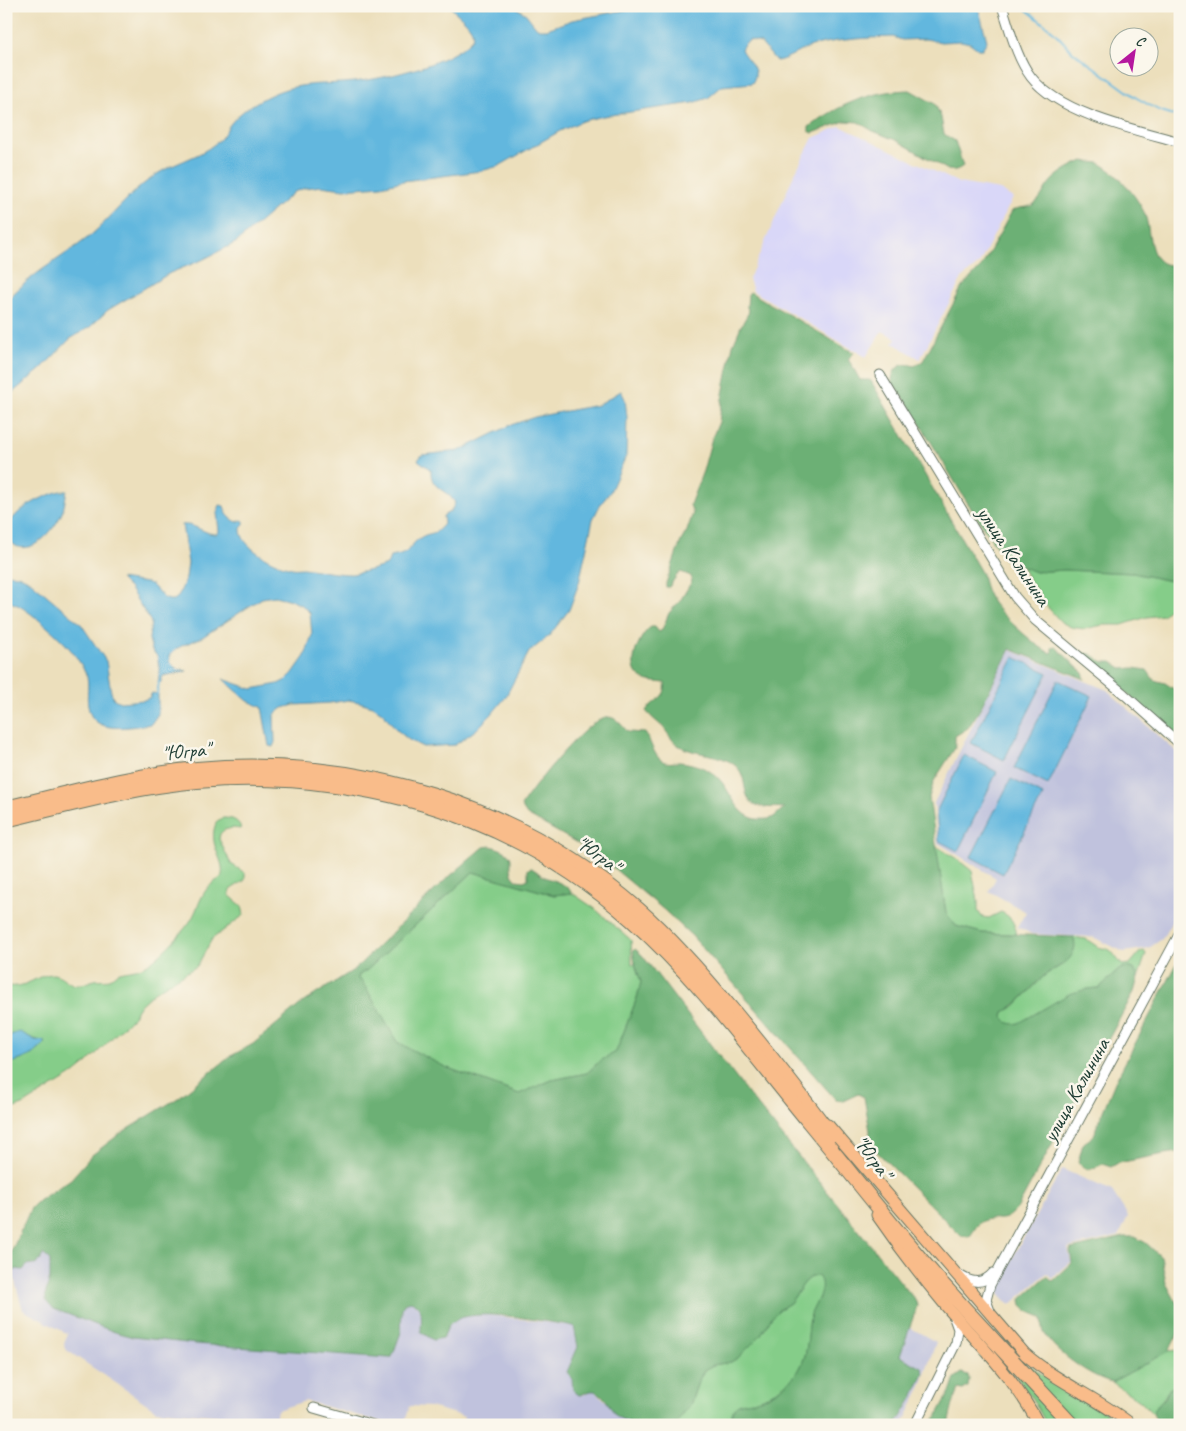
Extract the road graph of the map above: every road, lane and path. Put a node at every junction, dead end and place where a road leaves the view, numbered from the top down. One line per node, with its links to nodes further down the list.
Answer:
1 (1002, 6): 2 (street)
2 (1180, 142)
3 (880, 375): 4 (street, улица Калинина)
4 (1180, 744)
5 (125, 792): 7 (highway, "Югра"); 8 (street); 10 (highway, "Югра")
6 (6, 808): 10 (highway, "Югра")
7 (6, 820)
8 (6, 826)
9 (1180, 933): 11 (street, улица Калинина)
10 (785, 1085): 12 (main road); 13 (main road); 21 (highway, "Югра")
11 (1001, 1264): 12 (street); 14 (street, улица Калинина)
12 (949, 1266): 14 (main road)
13 (948, 1307): 19 (street); 20 (main road)
14 (993, 1318): 22 (main road)
15 (314, 1408): 18 (street)
16 (6, 1413): 17 (street)
17 (8, 1425)
18 (373, 1425)
19 (915, 1425)
20 (1039, 1425)
21 (1072, 1425)
22 (1132, 1425)

